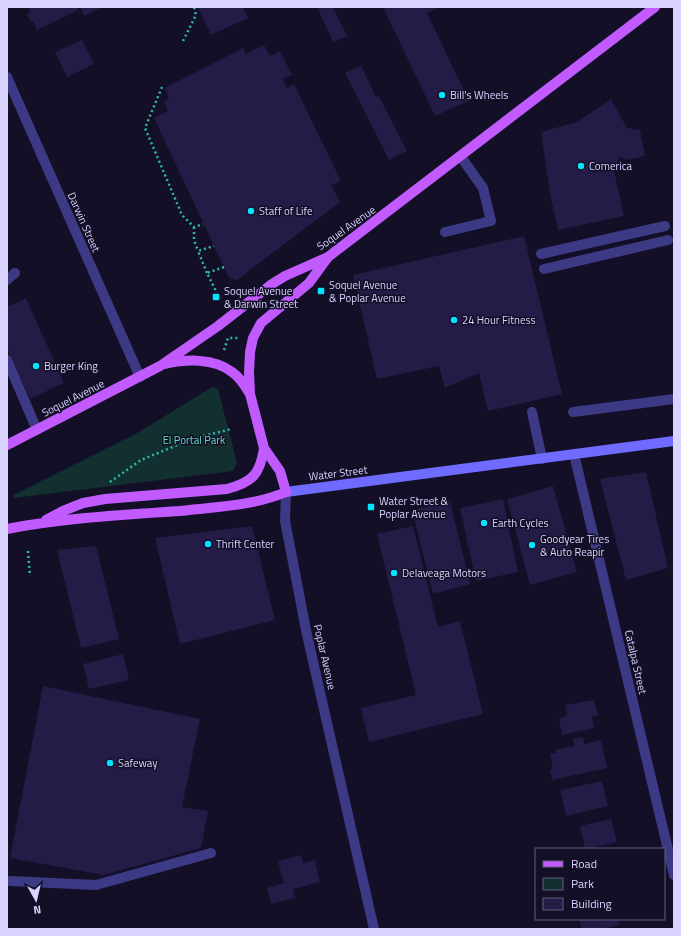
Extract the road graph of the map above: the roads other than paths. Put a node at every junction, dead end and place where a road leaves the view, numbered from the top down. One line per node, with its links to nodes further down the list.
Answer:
1 (655, 7): 3 (main road, Soquel Avenue)
2 (7, 77): 14 (street, Darwin Street)
3 (461, 157): 5 (street); 8 (main road, Soquel Avenue)
4 (665, 226): 7 (street)
5 (445, 232)
6 (668, 240): 9 (street)
7 (541, 254)
8 (328, 258): 13 (main road, Soquel Avenue); 15 (main road)
9 (544, 269)
10 (15, 273): 11 (street)
11 (7, 280)
12 (7, 360): 19 (street)
13 (160, 366): 14 (main road, Soquel Avenue); 15 (main road)
14 (140, 377): 19 (main road, Soquel Avenue)
15 (250, 394): 22 (main road, Poplar Avenue)
16 (674, 399): 18 (street)
17 (532, 412): 24 (street)
18 (573, 412)
19 (37, 430): 21 (main road, Soquel Avenue)
20 (674, 441): 23 (main road, Water Street)
21 (7, 445)
22 (264, 448): 25 (main road, Poplar Avenue); 26 (main road)
23 (574, 454): 24 (main road, Water Street); 29 (street, Catalpa Street)
24 (542, 458): 25 (main road, Water Street)
25 (286, 492): 26 (main road, Water Street); 31 (street, Poplar Avenue)
26 (41, 522): 27 (main road, Water Street)
27 (7, 529)
28 (211, 853): 30 (street)
29 (674, 875)
30 (10, 881)
31 (374, 929)

